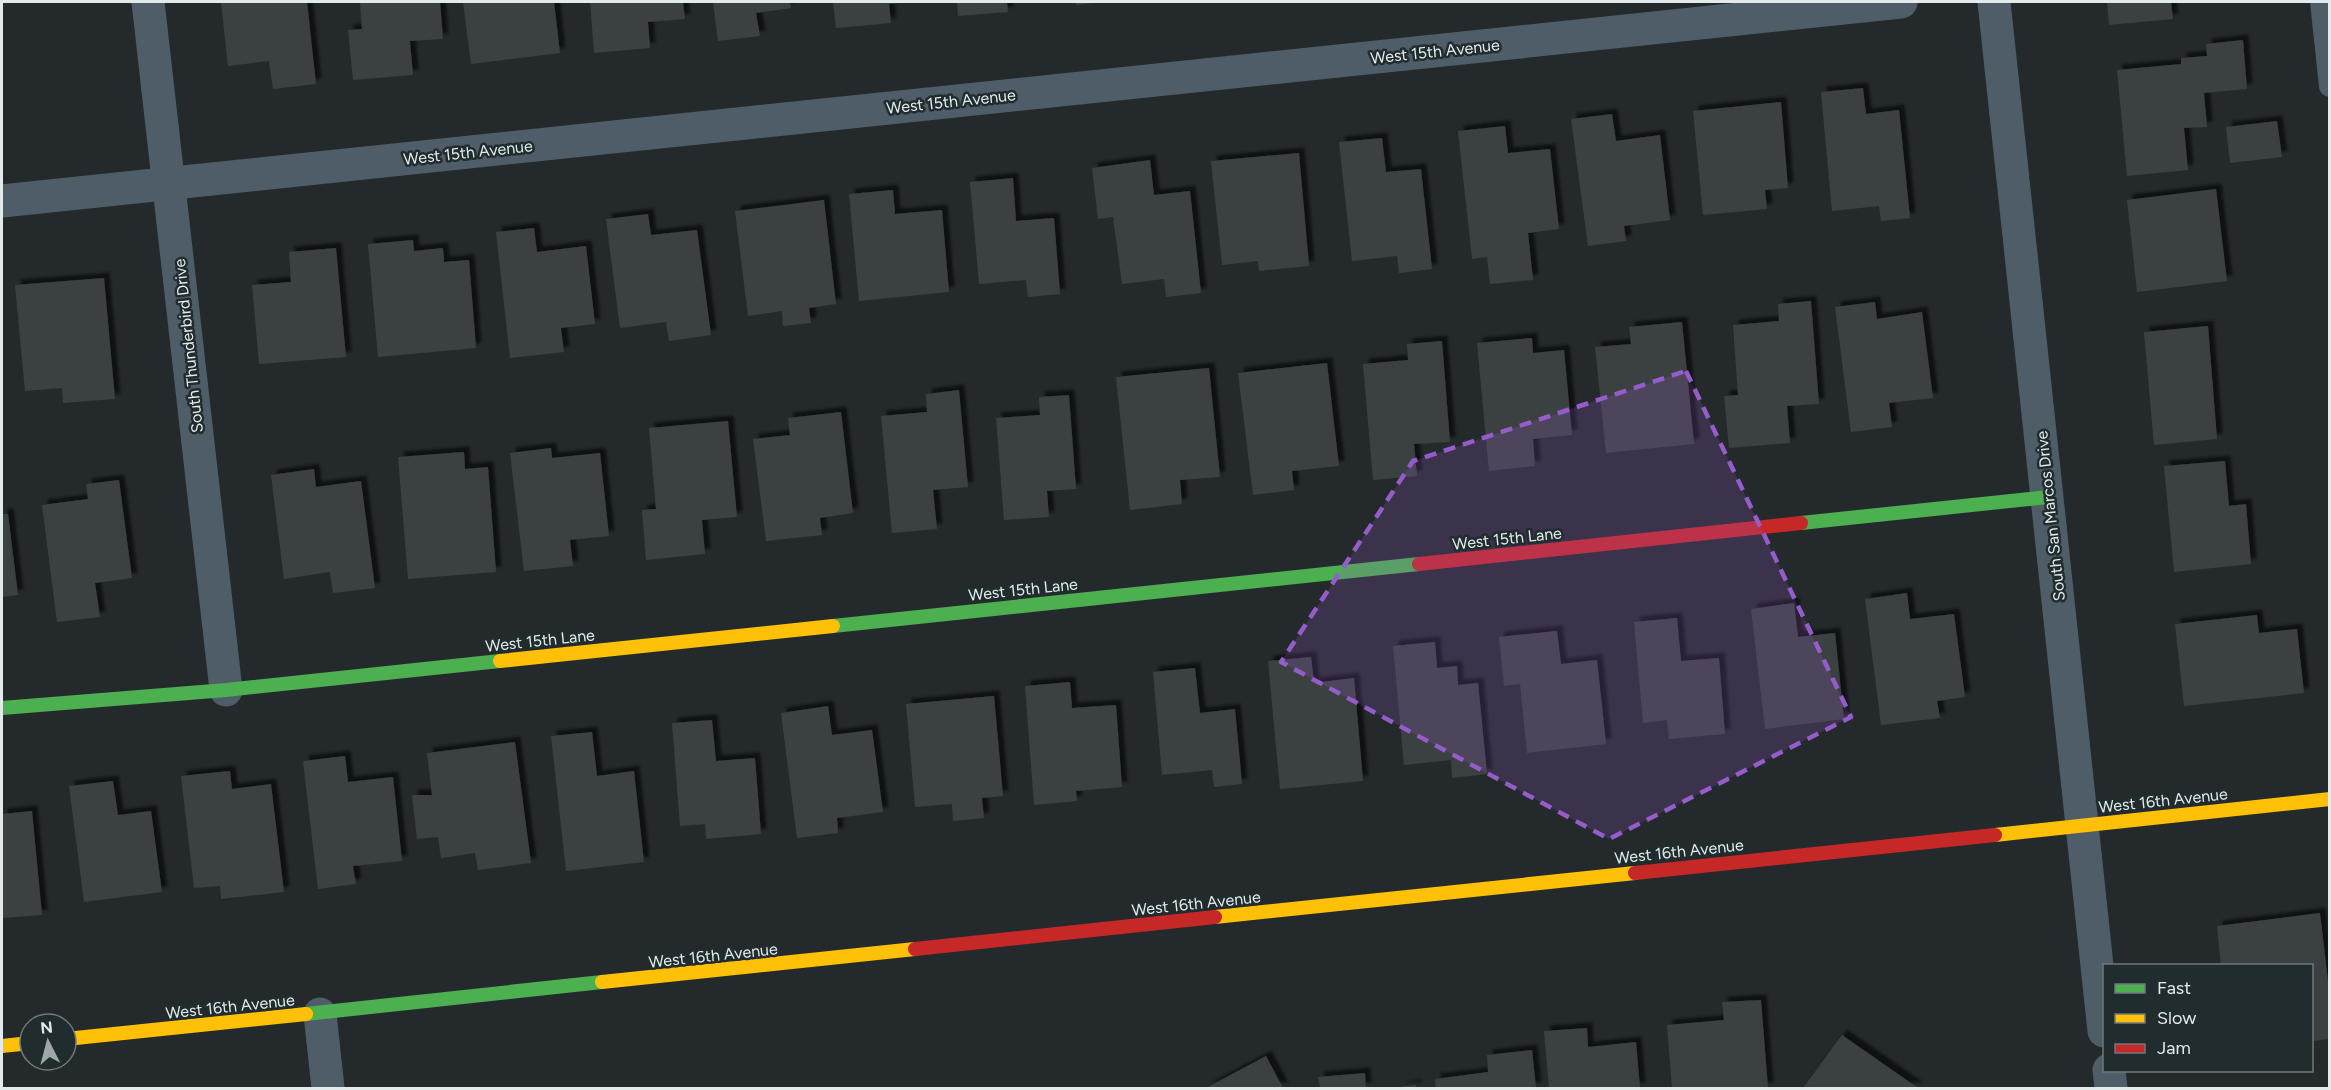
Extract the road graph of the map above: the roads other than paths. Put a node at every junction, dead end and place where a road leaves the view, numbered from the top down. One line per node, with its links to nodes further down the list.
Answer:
1 (148, 2): 6 (street, South Thunderbird Drive)
2 (1901, 2): 6 (street, West 15th Avenue)
3 (1994, 2): 8 (street, South San Marcos Drive)
4 (2320, 2): 5 (lane)
5 (2330, 86)
6 (170, 183): 7 (street, West 15th Avenue); 9 (street, South Thunderbird Drive)
7 (2, 201)
8 (2048, 497): 9 (street, West 15th Lane); 12 (street, South San Marcos Drive)
9 (226, 690): 10 (street, West 15th Lane)
10 (2, 708)
11 (2330, 799): 12 (street, West 16th Avenue)
12 (2083, 824): 13 (street, West 16th Avenue); 14 (street, South San Marcos Drive)
13 (320, 1014): 15 (street, West 16th Avenue); 19 (street)
14 (2103, 1020)
15 (78, 1038)
16 (18, 1044): 17 (street)
17 (2, 1046)
18 (2109, 1072): 20 (street)
19 (328, 1089)
20 (2111, 1089)

